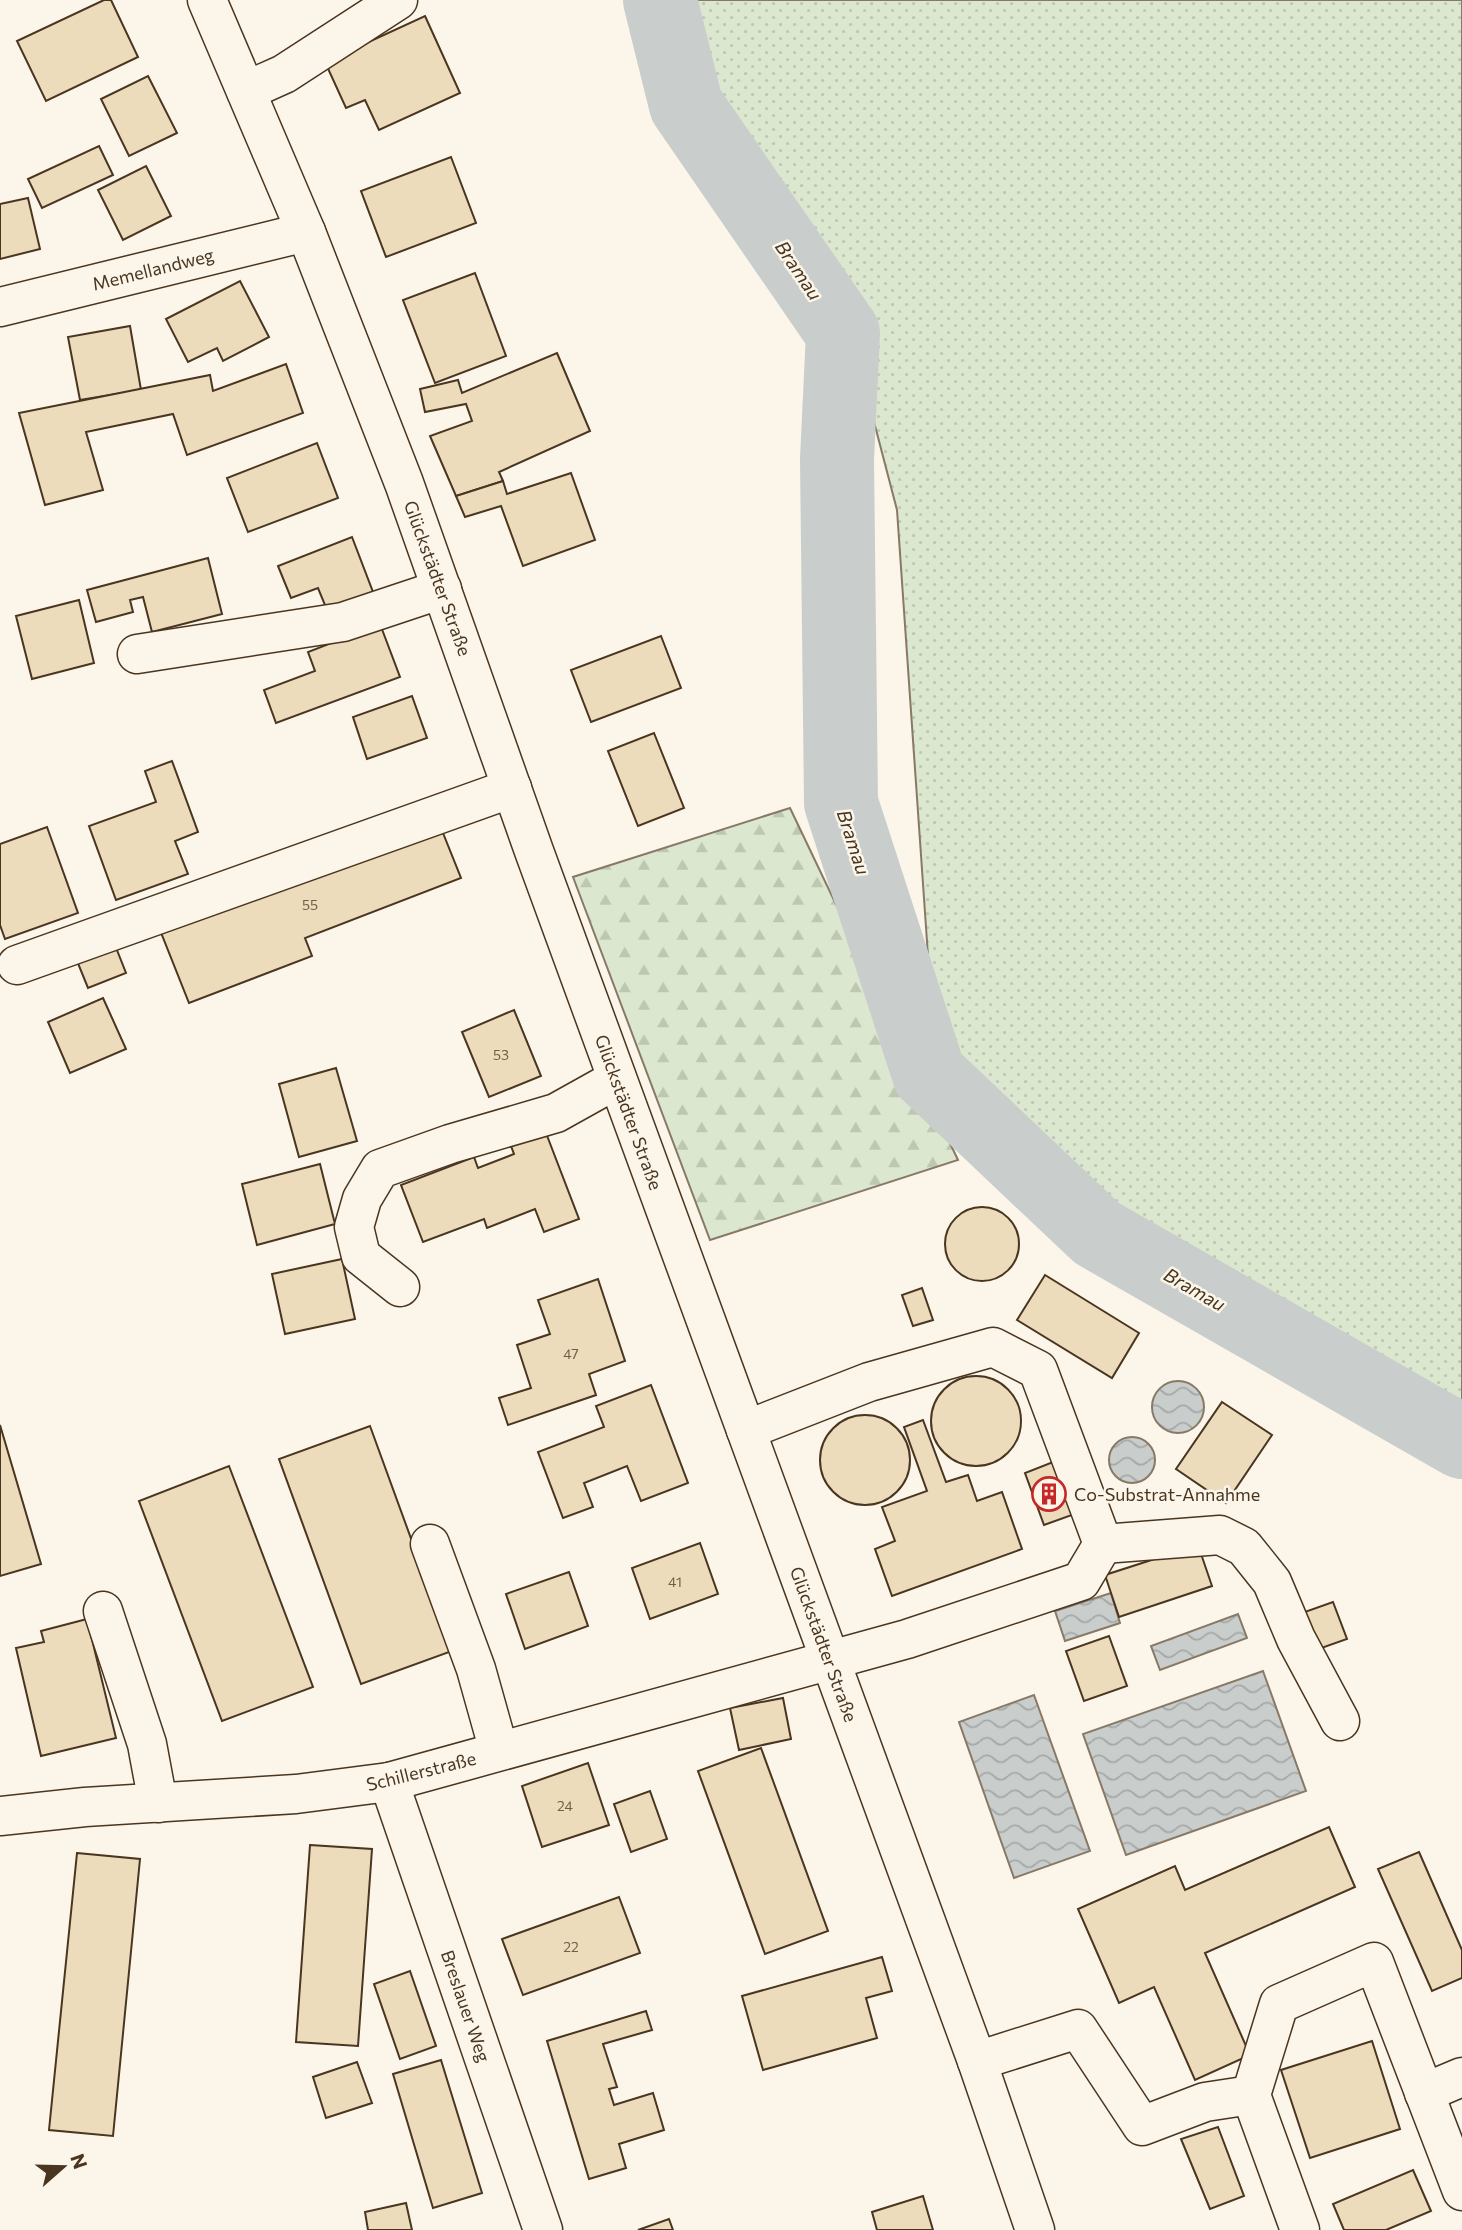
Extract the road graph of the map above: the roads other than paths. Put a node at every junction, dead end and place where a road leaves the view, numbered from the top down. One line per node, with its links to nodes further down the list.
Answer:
1 (206, 0): 3 (street, Glückstädter Straße)
2 (398, 0): 3 (street)
3 (246, 92): 4 (street, Glückstädter Straße)
4 (306, 232): 5 (street, Memellandweg); 6 (street, Glückstädter Straße)
5 (0, 307)
6 (442, 589): 7 (street); 8 (street, Glückstädter Straße)
7 (137, 654)
8 (512, 788): 9 (street); 10 (street, Glückstädter Straße)
9 (17, 965)
10 (617, 1079): 11 (street); 12 (street, Glückstädter Straße)
11 (400, 1287)
12 (746, 1430): 14 (street); 16 (street, Glückstädter Straße)
13 (430, 1544): 18 (street)
14 (1102, 1544): 16 (street, Schillerstraße); 17 (street)
15 (103, 1611): 20 (street)
16 (830, 1659): 18 (street, Schillerstraße); 22 (street, Glückstädter Straße)
17 (1340, 1721)
18 (499, 1751): 19 (street, Schillerstraße)
19 (389, 1782): 20 (street, Schillerstraße); 27 (street, Breslauer Weg)
20 (159, 1803): 21 (street, Schillerstraße)
21 (0, 1816)
22 (977, 2061): 25 (street); 28 (street, Glückstädter Straße)
23 (1462, 2077): 24 (street)
24 (1424, 2093): 25 (street); 26 (street)
25 (1251, 2095): 29 (street)
26 (1462, 2190)
27 (543, 2230)
28 (1035, 2230)
29 (1300, 2230)

